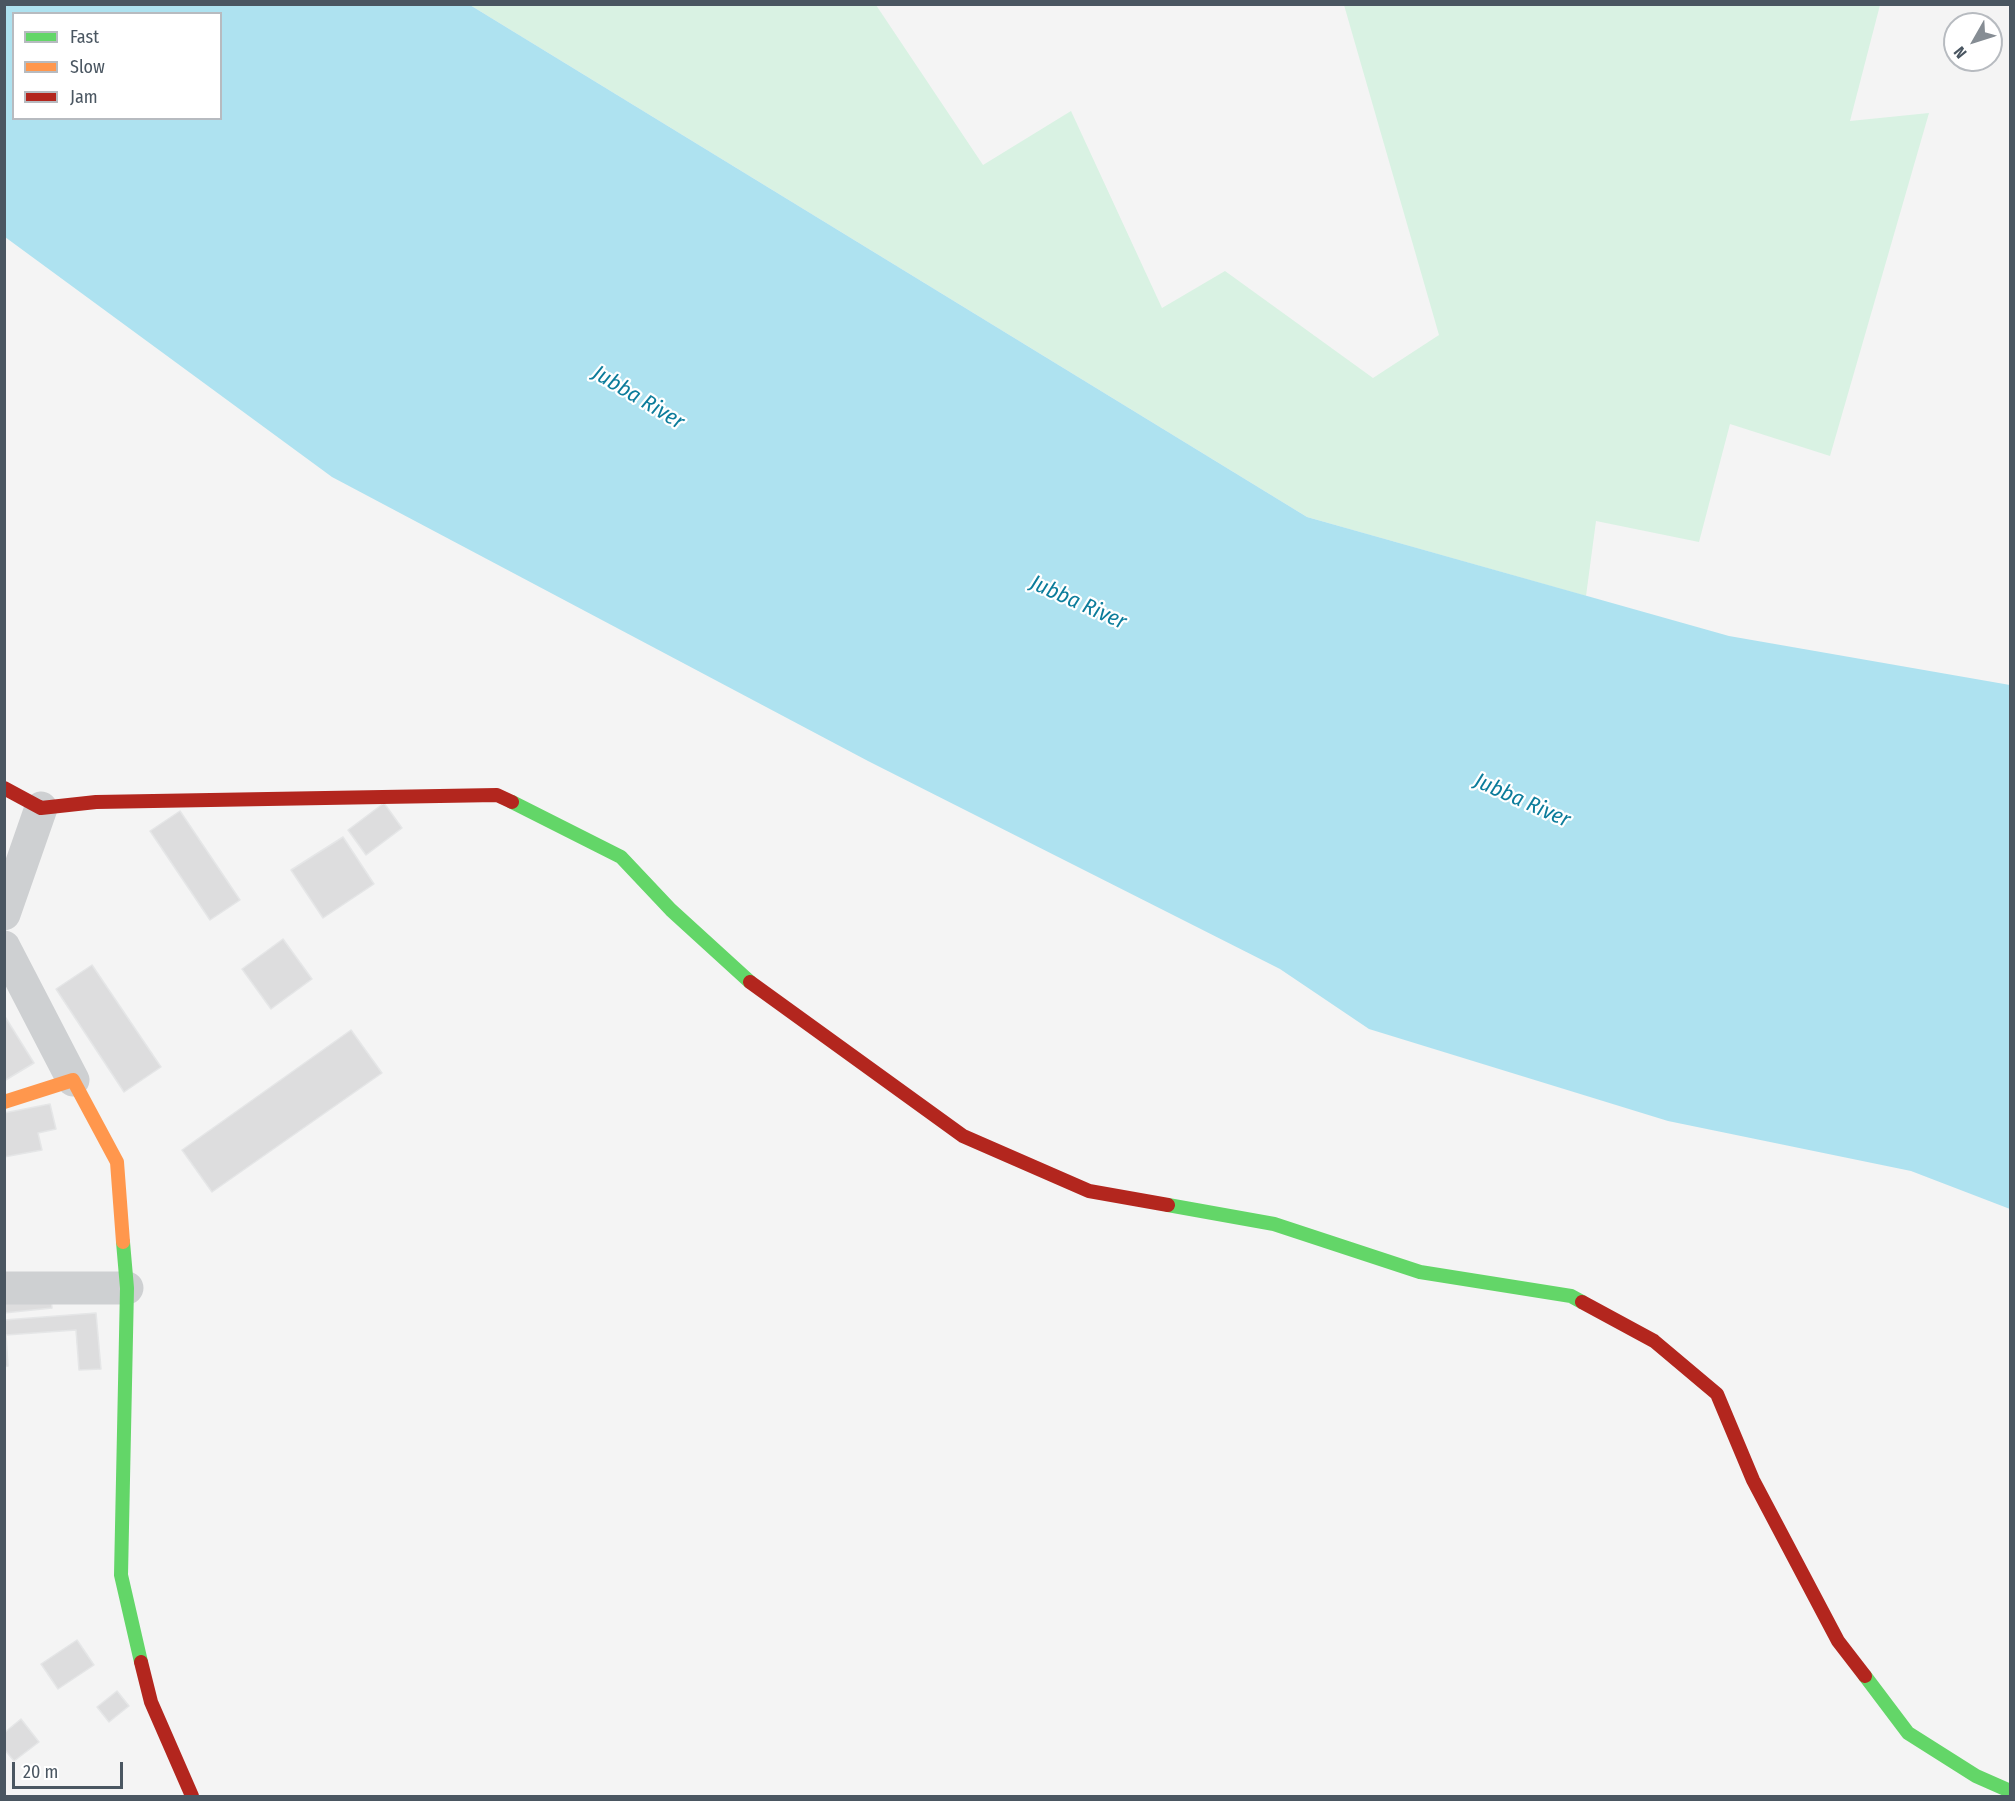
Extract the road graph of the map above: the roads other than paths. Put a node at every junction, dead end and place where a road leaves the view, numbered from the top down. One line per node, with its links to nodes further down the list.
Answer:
1 (4, 788): 2 (street)
2 (41, 808): 3 (street); 9 (street)
3 (4, 914)
4 (4, 947): 5 (street)
5 (73, 1080): 6 (street); 8 (street)
6 (4, 1102)
7 (4, 1288): 8 (street)
8 (127, 1288): 10 (street)
9 (2010, 1791)
10 (192, 1797)

